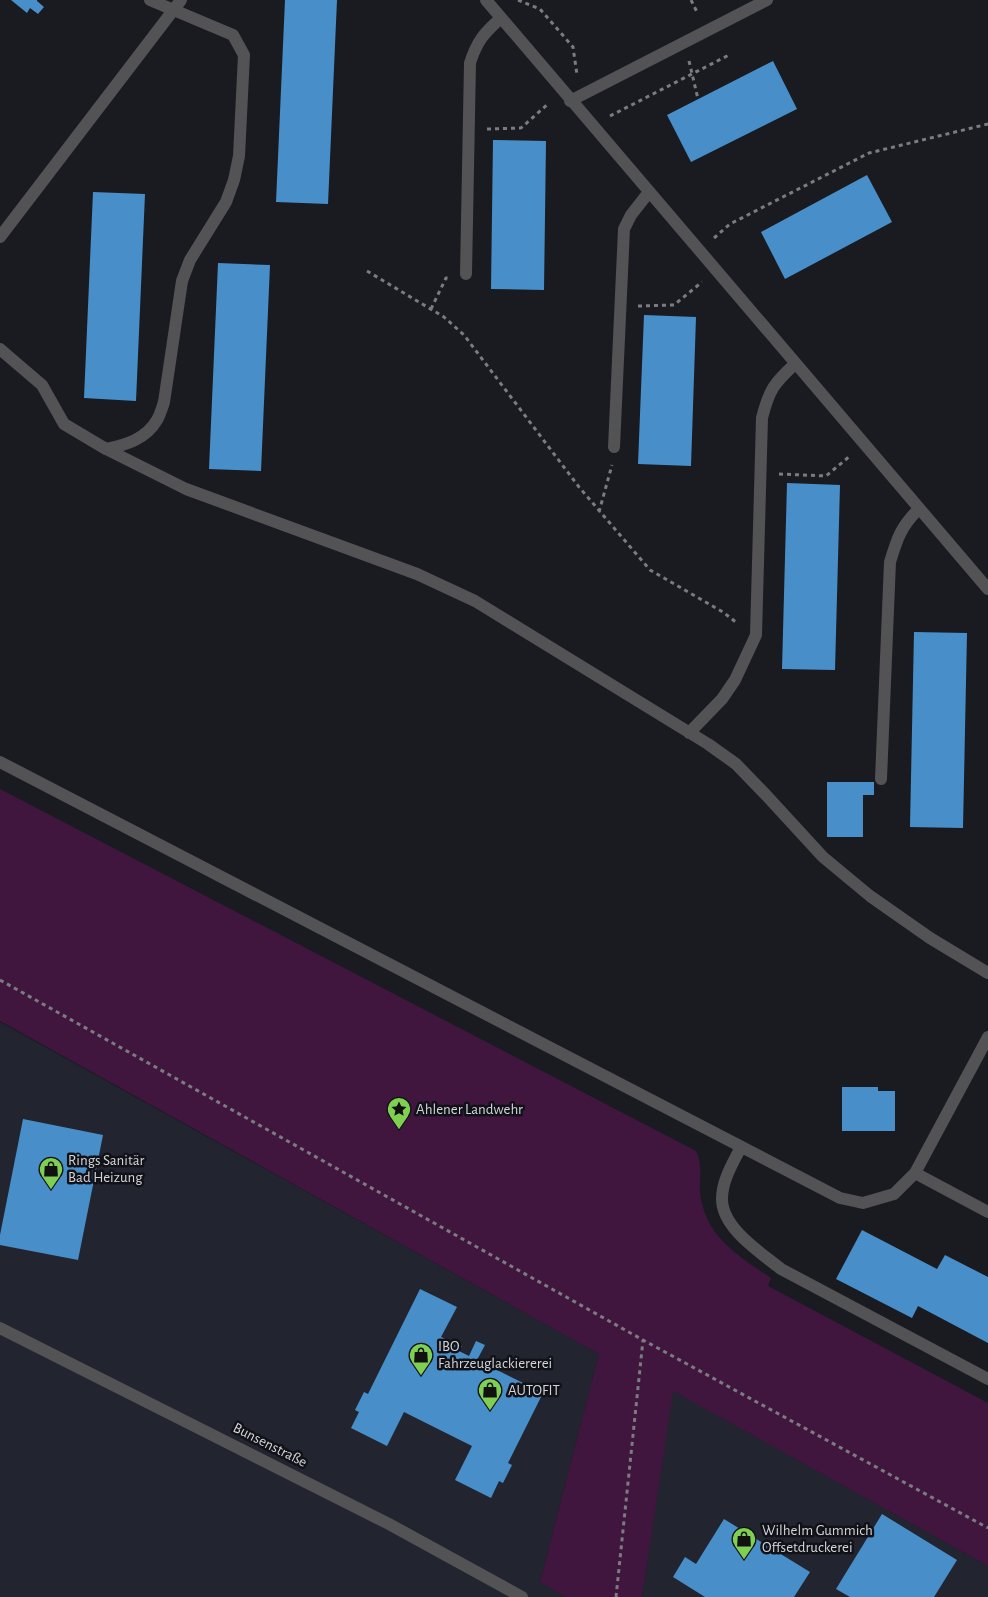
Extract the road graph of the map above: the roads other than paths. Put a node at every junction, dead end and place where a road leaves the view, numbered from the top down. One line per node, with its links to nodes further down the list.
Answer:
1 (150, 0): 4 (street)
2 (486, 0): 5 (street)
3 (767, 0): 6 (street)
4 (178, 5): 8 (street); 13 (street)
5 (501, 18): 6 (street); 9 (street)
6 (571, 95): 7 (street)
7 (649, 192): 11 (street); 12 (street)
8 (0, 237)
9 (466, 274)
10 (0, 349): 13 (street)
11 (795, 364): 14 (street); 16 (street)
12 (614, 447)
13 (106, 450): 16 (street)
14 (919, 509): 15 (street); 18 (street)
15 (988, 589)
16 (689, 733): 19 (street)
17 (0, 762): 21 (street)
18 (881, 779)
19 (988, 973)
20 (988, 1037): 22 (street)
21 (741, 1148): 22 (street); 25 (street)
22 (915, 1173): 23 (street)
23 (988, 1212)
24 (0, 1328): 26 (street, Bunsenstraße)
25 (988, 1379)
26 (522, 1597)

